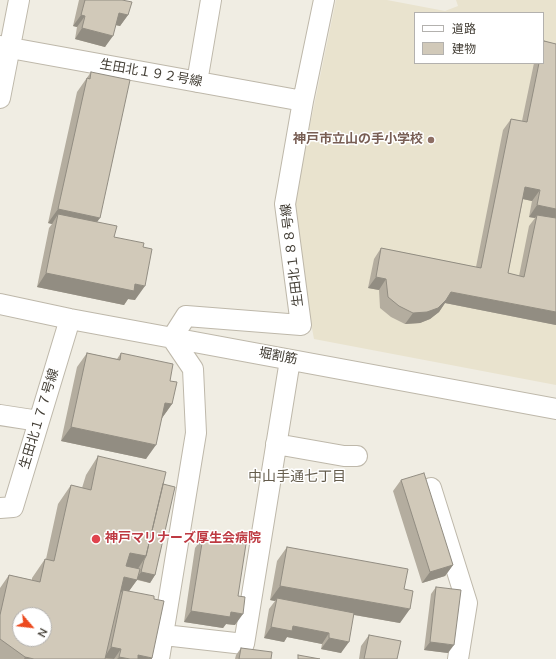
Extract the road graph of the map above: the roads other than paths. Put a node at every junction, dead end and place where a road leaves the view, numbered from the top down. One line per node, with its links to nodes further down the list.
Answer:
1 (19, 0): 4 (street)
2 (211, 0): 5 (street)
3 (324, 0): 7 (street, 生田北１８８号線)
4 (5, 47): 5 (street, 生田北１９２号線); 6 (street)
5 (197, 82): 7 (street, 生田北１９２号線)
6 (0, 98)
7 (303, 101): 10 (street, 生田北１８８号線)
8 (0, 304): 9 (street, 堀割筋)
9 (70, 318): 10 (street, 堀割筋); 14 (street, 生田北１７７号線)
10 (172, 338): 11 (street, 堀割筋); 19 (street)
11 (290, 360): 12 (street, 堀割筋); 15 (street)
12 (556, 408)
13 (0, 415): 14 (street)
14 (39, 421): 18 (street, 生田北１７７号線)
15 (276, 444): 16 (street); 19 (street)
16 (357, 456)
17 (431, 488): 21 (street)
18 (0, 508)
19 (164, 635): 20 (street)
20 (159, 659)
21 (458, 659)

